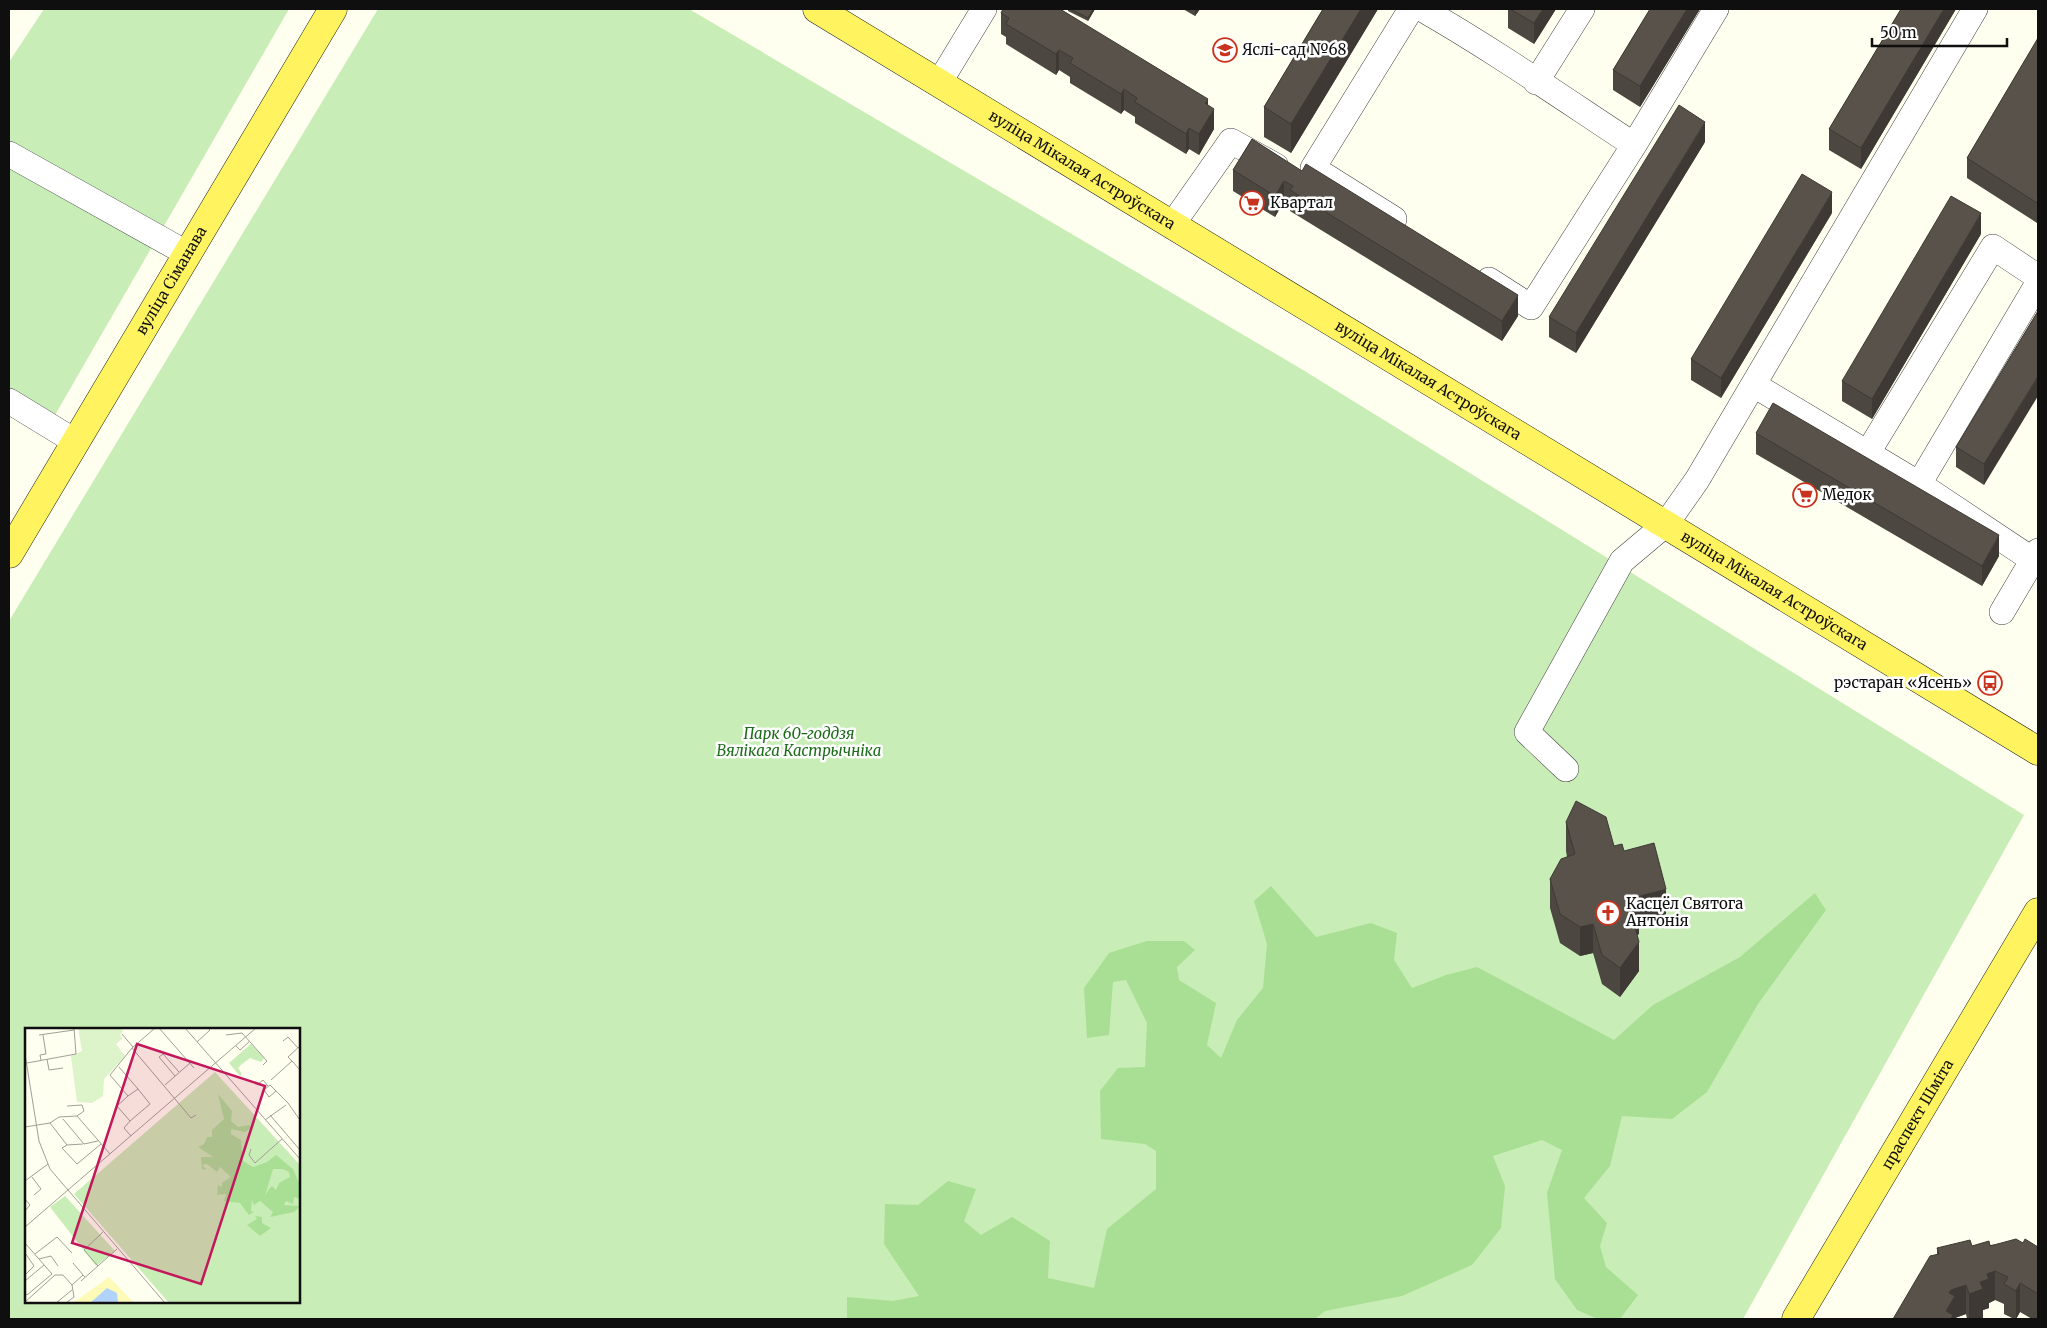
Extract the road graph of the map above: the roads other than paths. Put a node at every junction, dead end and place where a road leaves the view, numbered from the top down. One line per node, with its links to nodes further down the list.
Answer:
1 (333, 9): 16 (main road, вуліца Сіманава)
2 (817, 9): 10 (main road, вуліца Мікалая Астроўскага)
3 (984, 9): 10 (lane)
4 (1411, 9): 13 (lane)
5 (1422, 9): 9 (lane)
6 (1582, 9): 9 (lane)
7 (1716, 9): 11 (lane)
8 (1975, 9): 20 (lane)
9 (1536, 82): 11 (lane)
10 (939, 83): 14 (main road, вуліца Мікалая Астроўскага)
11 (1634, 145): 17 (lane)
12 (9, 154): 16 (lane)
13 (1313, 168): 14 (lane); 15 (lane)
14 (1172, 225): 25 (main road, вуліца Мікалая Астроўскага)
15 (1411, 230)
16 (188, 254): 22 (main road, вуліца Сіманава)
17 (1469, 267)
18 (2038, 277): 23 (lane)
19 (2038, 283): 24 (lane)
20 (1754, 385): 23 (lane); 25 (lane)
21 (9, 401): 22 (lane)
22 (76, 442): 26 (main road, вуліца Сіманава)
23 (1867, 454): 24 (lane)
24 (1919, 484): 27 (lane)
25 (1666, 524): 29 (main road, вуліца Мікалая Астроўскага); 30 (lane)
26 (9, 554)
27 (2036, 555): 28 (lane)
28 (2002, 612)
29 (2038, 751)
30 (1566, 769)
31 (2038, 912): 32 (main road, праспект Шміта)
32 (1796, 1319)

